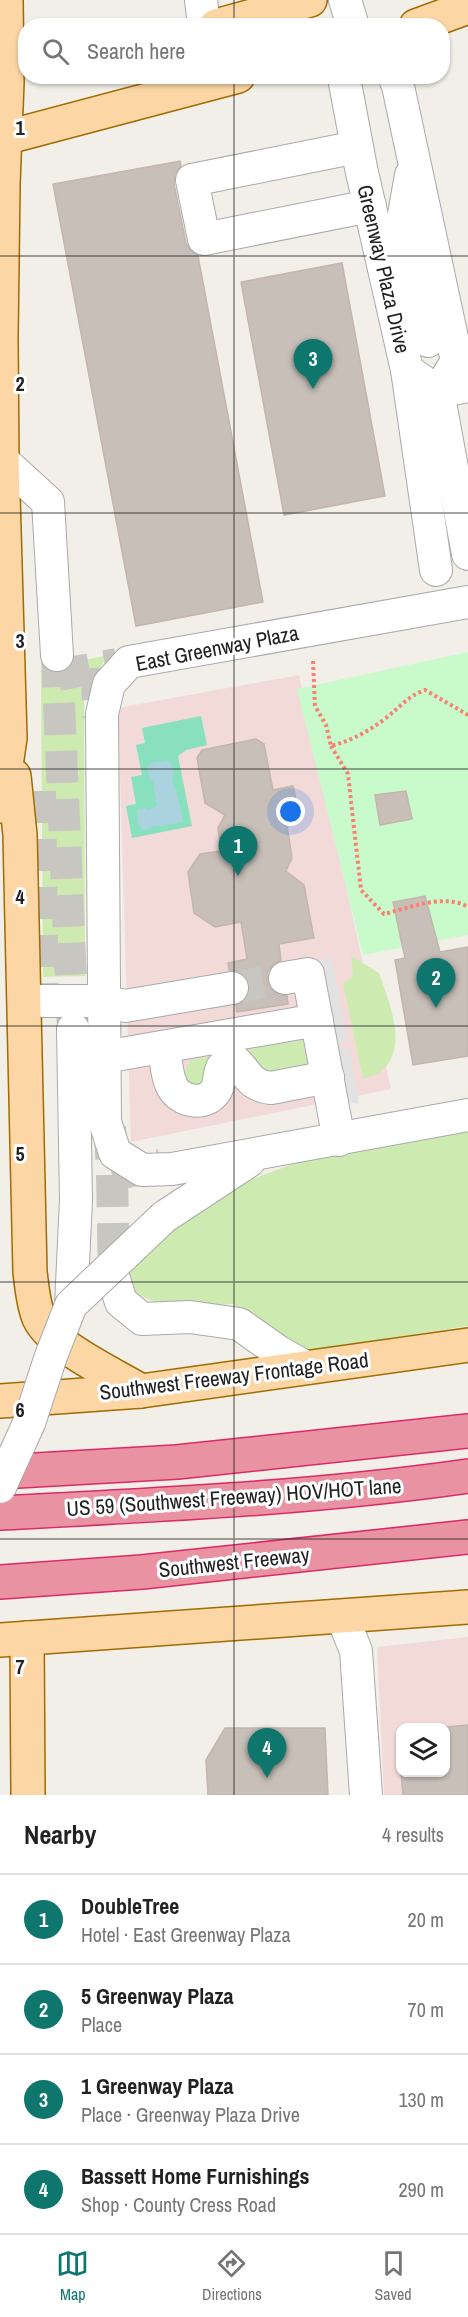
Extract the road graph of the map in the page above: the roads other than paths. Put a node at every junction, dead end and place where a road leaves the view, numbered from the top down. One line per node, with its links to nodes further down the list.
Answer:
1 (6, 0): 10 (main road)
2 (201, 0): 6 (street)
3 (310, 0): 7 (main road)
4 (345, 0): 8 (street)
5 (468, 8): 9 (main road)
6 (203, 18)
7 (245, 18)
8 (351, 18)
9 (439, 18)
10 (9, 76): 14 (main road)
11 (208, 84): 14 (main road)
12 (345, 84): 15 (street, Greenway Plaza Drive)
13 (396, 84): 16 (street, Greenway Plaza Drive)
14 (2, 138): 22 (main road)
15 (359, 158): 17 (street, Greenway Plaza Drive); 17 (street); 18 (street, Greenway Plaza Drive)
16 (414, 159): 18 (street, Greenway Plaza Drive); 21 (street, Greenway Plaza Drive)
17 (370, 206): 20 (street, Greenway Plaza Drive)
18 (403, 220): 19 (street, Greenway Plaza Drive)
19 (428, 341)
20 (407, 370): 21 (street, Greenway Plaza Drive); 24 (street, Greenway Plaza Drive)
21 (458, 381): 23 (street, Greenway Plaza Drive)
22 (1, 440): 26 (street); 27 (main road)
23 (468, 554)
24 (436, 570)
25 (468, 602): 33 (street, East Greenway Plaza)
26 (57, 656)
27 (10, 738): 28 (main road); 32 (main road)
28 (0, 806)
29 (285, 978): 34 (street)
30 (232, 988): 31 (street)
31 (186, 996): 33 (street); 36 (street)
32 (25, 1001): 33 (street); 46 (main road)
33 (103, 1001): 37 (street, East Greenway Plaza)
34 (317, 1020): 36 (street); 38 (street)
35 (73, 1029): 43 (street)
36 (179, 1044): 37 (street); 38 (street)
37 (104, 1057): 41 (street, East Greenway Plaza)
38 (327, 1077): 40 (street)
39 (468, 1115): 40 (street, East Greenway Plaza)
40 (339, 1140): 41 (street, East Greenway Plaza)
41 (260, 1154): 43 (street, bridge)
42 (108, 1288): 45 (street)
43 (71, 1305): 51 (street, bridge)
44 (468, 1345): 45 (main road, Southwest Freeway Frontage Road)
45 (307, 1368): 46 (main road, Southwest Freeway Frontage Road)
46 (141, 1391): 47 (main road, Southwest Freeway Frontage Road)
47 (0, 1401)
48 (468, 1431): 49 (highway)
49 (0, 1472)
50 (468, 1476): 53 (highway, US 59 (Southwest Freeway) HOV/HOT lane)
51 (0, 1487)
52 (468, 1491): 54 (highway)
53 (0, 1513)
54 (0, 1528)
55 (468, 1537): 56 (highway, Southwest Freeway)
56 (0, 1582)
57 (468, 1607): 58 (main road)
58 (342, 1616): 59 (main road); 61 (street)
59 (14, 1639): 60 (main road)
60 (28, 1795)
61 (366, 1795)

